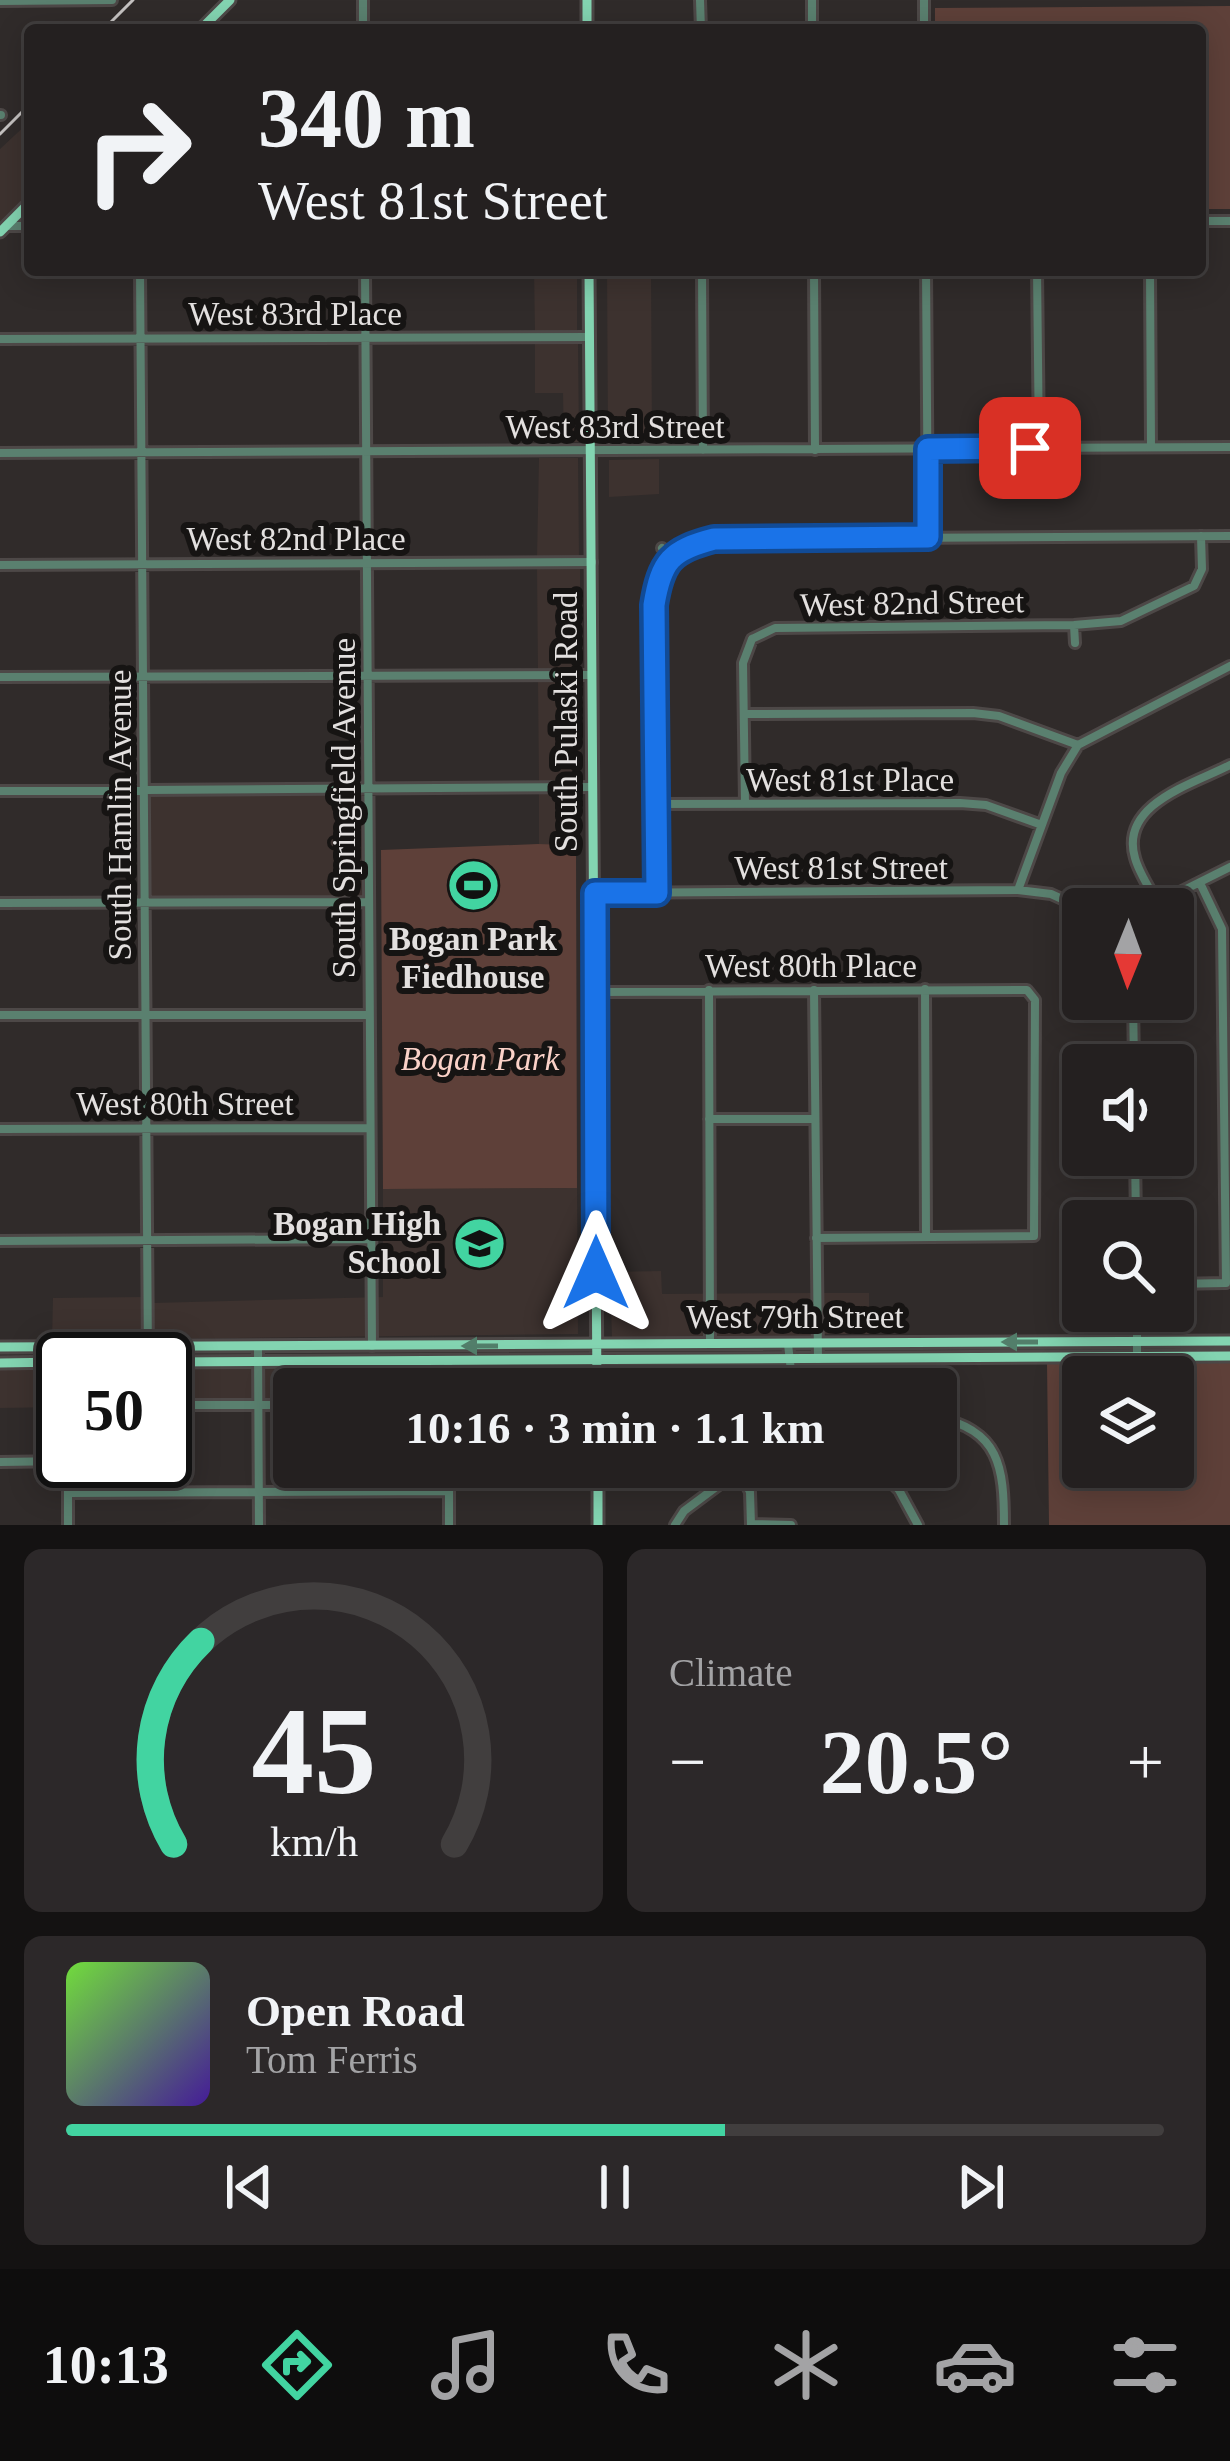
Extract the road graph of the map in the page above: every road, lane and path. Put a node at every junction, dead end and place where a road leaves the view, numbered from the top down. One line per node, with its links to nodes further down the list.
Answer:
1 (111, 0): 3 (street)
2 (230, 0): 4 (main road)
3 (0, 2)
4 (206, 24)
5 (140, 276): 15 (street, South Hamlin Avenue)
6 (365, 276): 16 (street, South Springfield Avenue)
7 (590, 276): 13 (main road, South Pulaski Road)
8 (702, 276): 22 (street)
9 (814, 276): 20 (street)
10 (926, 276): 21 (street)
11 (1037, 276): 19 (street)
12 (1150, 276): 17 (street)
13 (590, 337): 16 (street, West 83rd Place); 23 (main road, South Pulaski Road)
14 (0, 339): 15 (street, West 83rd Place)
15 (141, 339): 16 (street, West 83rd Place); 24 (street, South Hamlin Avenue)
16 (366, 339): 25 (street, South Springfield Avenue)
17 (1151, 447): 18 (street, West 83rd Street); 19 (street, West 83rd Street)
18 (1230, 447)
19 (1039, 448): 21 (street, West 83rd Street)
20 (815, 449): 21 (street, West 83rd Street); 22 (street, West 83rd Street)
21 (928, 449): 29 (street)
22 (703, 450): 23 (street, West 83rd Street)
23 (591, 451): 25 (street, West 83rd Street); 32 (main road, South Pulaski Road)
24 (142, 452): 25 (street, West 83rd Street); 26 (street, West 83rd Street); 34 (street, South Hamlin Avenue)
25 (365, 452): 33 (street, South Springfield Avenue)
26 (0, 453)
27 (1201, 536): 28 (street); 29 (street); 36 (street, West 82nd Street)
28 (1230, 536)
29 (928, 537): 31 (street)
30 (662, 548): 31 (street)
31 (670, 557): 51 (street)
32 (592, 562): 33 (street, West 82nd Place); 39 (main road, South Pulaski Road)
33 (366, 563): 34 (street, West 82nd Place); 41 (street, South Springfield Avenue)
34 (142, 564): 35 (street, West 82nd Place); 40 (street, South Hamlin Avenue)
35 (0, 565)
36 (1074, 625): 37 (street); 43 (street, West 82nd Street)
37 (1075, 643)
38 (1230, 666): 44 (street)
39 (592, 675): 41 (street); 46 (main road, South Pulaski Road)
40 (143, 676): 41 (street); 42 (street); 47 (street, South Hamlin Avenue)
41 (367, 676): 48 (street, South Springfield Avenue)
42 (0, 677)
43 (744, 714): 44 (street); 50 (street)
44 (1078, 745): 52 (street)
45 (1230, 765): 55 (street)
46 (593, 787): 48 (street); 58 (main road, South Pulaski Road)
47 (144, 789): 48 (street); 49 (street); 61 (street, South Hamlin Avenue)
48 (368, 789): 62 (street, South Springfield Avenue)
49 (0, 790)
50 (745, 803): 51 (street, West 81st Place); 52 (street, West 81st Place)
51 (656, 804): 59 (street)
52 (1040, 824): 57 (street)
53 (1230, 867): 54 (street)
54 (1200, 883): 56 (street); 81 (street)
55 (1150, 888)
56 (1189, 888)
57 (1018, 890): 59 (street, West 81st Street); 60 (street, West 81st Street)
58 (595, 893): 59 (street, West 81st Street); 67 (main road, South Pulaski Road)
59 (657, 893)
60 (1062, 899)
61 (145, 902): 62 (street); 63 (street); 69 (street, South Hamlin Avenue)
62 (368, 902): 70 (street, South Springfield Avenue)
63 (0, 903)
64 (925, 989): 65 (street, West 80th Place); 76 (street); 76 (street, West 80th Place)
65 (814, 990): 66 (street, West 80th Place); 72 (street)
66 (709, 991): 67 (street, West 80th Place); 71 (street)
67 (596, 992): 92 (main road, South Pulaski Road)
68 (0, 1015): 69 (street)
69 (146, 1015): 70 (street); 73 (street, South Hamlin Avenue)
70 (369, 1015): 74 (street, South Springfield Avenue)
71 (709, 1119): 72 (street); 87 (street)
72 (814, 1119): 77 (street)
73 (146, 1128): 74 (street, West 80th Street); 75 (street, West 80th Street); 79 (street, South Hamlin Avenue)
74 (370, 1128): 78 (street, South Springfield Avenue)
75 (0, 1129)
76 (926, 1237): 77 (street)
77 (816, 1238): 89 (street)
78 (371, 1239): 79 (street); 91 (street, South Springfield Avenue)
79 (147, 1240): 80 (street); 83 (street, South Hamlin Avenue)
80 (0, 1241)
81 (1228, 1283): 82 (street)
82 (1194, 1284)
83 (148, 1332)
84 (1137, 1332): 85 (street)
85 (1137, 1341): 86 (main road, West 79th Street); 89 (main road, West 79th Street, one-way to 89); 96 (street)
86 (1230, 1341)
87 (710, 1344): 88 (main road, West 79th Street); 92 (main road, West 79th Street)
88 (788, 1344): 89 (main road, West 79th Street); 103 (street)
89 (818, 1344): 101 (street)
90 (258, 1346): 91 (main road, West 79th Street); 94 (main road, West 79th Street); 105 (street)
91 (372, 1346): 92 (main road, West 79th Street, one-way to 91)
92 (597, 1346): 106 (main road, South Pulaski Road)
93 (0, 1348): 95 (main road, West 79th Street)
94 (192, 1350)
95 (36, 1352)
96 (1137, 1356)
97 (1194, 1356): 98 (main road, West 79th Street)
98 (1230, 1356)
99 (1062, 1358): 101 (main road, West 79th Street)
100 (36, 1359): 107 (main road, West 79th Street)
101 (818, 1360): 103 (main road, West 79th Street)
102 (448, 1361): 105 (main road, West 79th Street); 106 (main road, West 79th Street); 108 (street)
103 (788, 1361): 106 (main road, West 79th Street); 110 (street)
104 (192, 1362): 105 (main road, West 79th Street)
105 (259, 1362): 111 (street)
106 (597, 1362): 109 (main road, South Pulaski Road)
107 (0, 1363)
108 (448, 1368)
109 (597, 1368)
110 (789, 1368)
111 (259, 1405): 112 (street); 113 (street); 125 (street)
112 (273, 1405)
113 (192, 1406)
114 (957, 1421): 134 (street)
115 (36, 1461): 116 (street)
116 (0, 1462)
117 (68, 1488): 124 (street)
118 (449, 1488): 123 (street)
119 (598, 1488): 129 (main road)
120 (714, 1488): 130 (street)
121 (749, 1488): 131 (street)
122 (896, 1488): 133 (street)
123 (449, 1492): 125 (street); 128 (street)
124 (68, 1493): 125 (street); 126 (street)
125 (259, 1493): 127 (street)
126 (68, 1525)
127 (259, 1525)
128 (449, 1525)
129 (598, 1525)
130 (675, 1525)
131 (751, 1525): 132 (street)
132 (791, 1525)
133 (918, 1525)
134 (1004, 1525)

